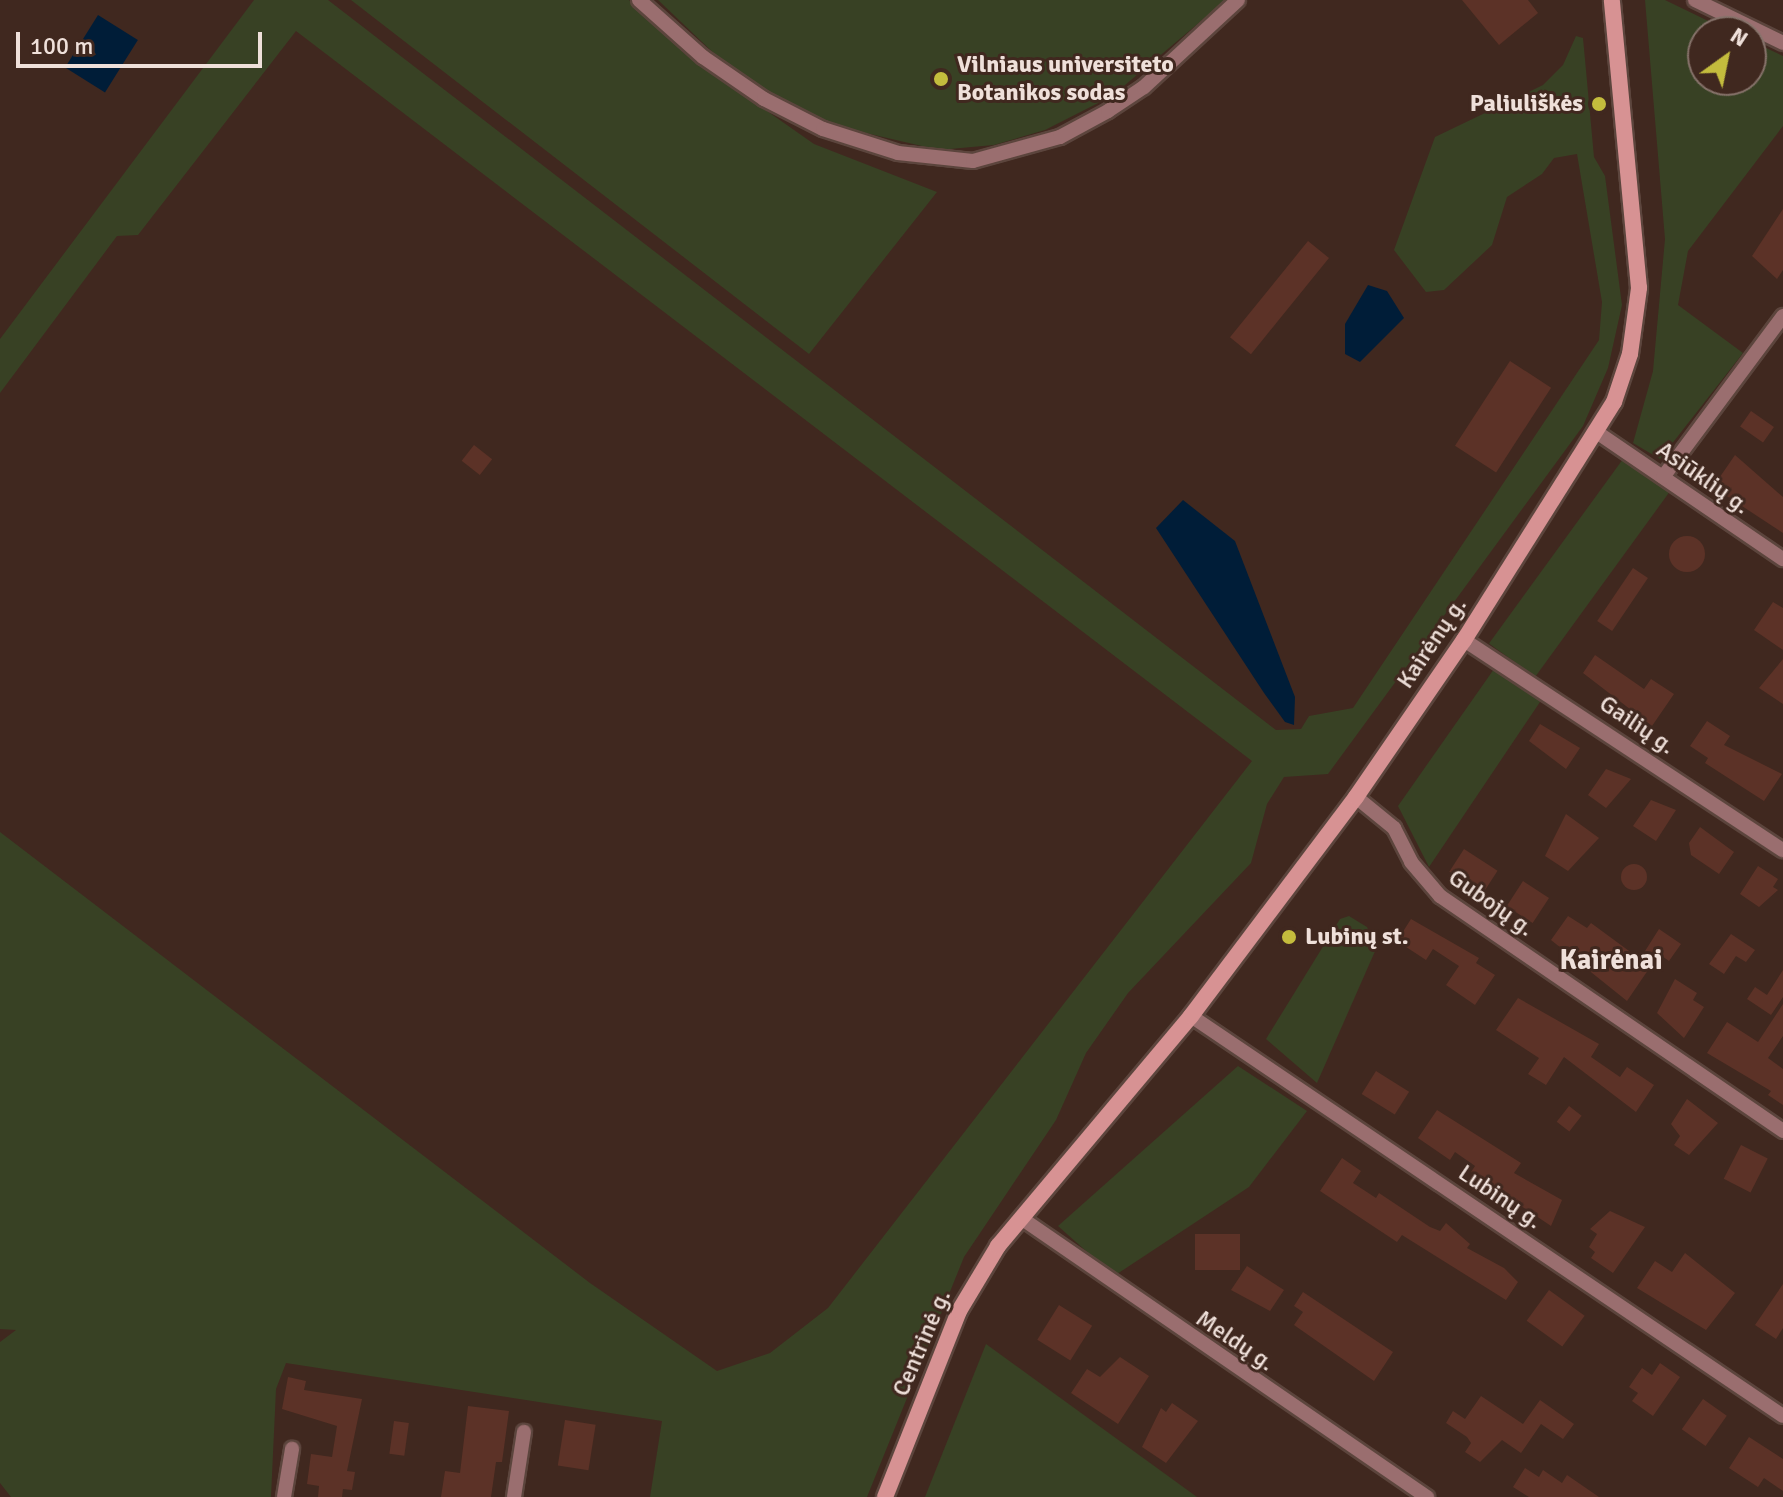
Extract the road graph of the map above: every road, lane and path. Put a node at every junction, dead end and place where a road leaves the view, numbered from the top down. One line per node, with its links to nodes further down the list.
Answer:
1 (639, 0): 2 (street)
2 (1238, 0)
3 (1612, 0): 7 (main road, Kairėnų g.)
4 (1695, 0): 5 (street)
5 (1783, 43)
6 (1783, 316): 8 (street)
7 (1598, 433): 8 (street, Asiūklių g.); 10 (main road, Kairėnų g.)
8 (1663, 477): 9 (street, Asiūklių g.)
9 (1783, 559)
10 (1464, 640): 11 (main road, Kairėnų g.); 12 (street, Gailių g.)
11 (1356, 797): 13 (main road, Kairėnų g.); 14 (street, Gubojų g.)
12 (1783, 850)
13 (1191, 1016): 15 (main road, Kairėnų g.); 16 (street, Lubinų g.)
14 (1783, 1131)
15 (1021, 1218): 21 (main road, Centrinė g.); 22 (street, Meldų g.)
16 (1783, 1416)
17 (524, 1432): 20 (street)
18 (292, 1449): 19 (street)
19 (284, 1497)
20 (514, 1497)
21 (885, 1497)
22 (1427, 1497)

